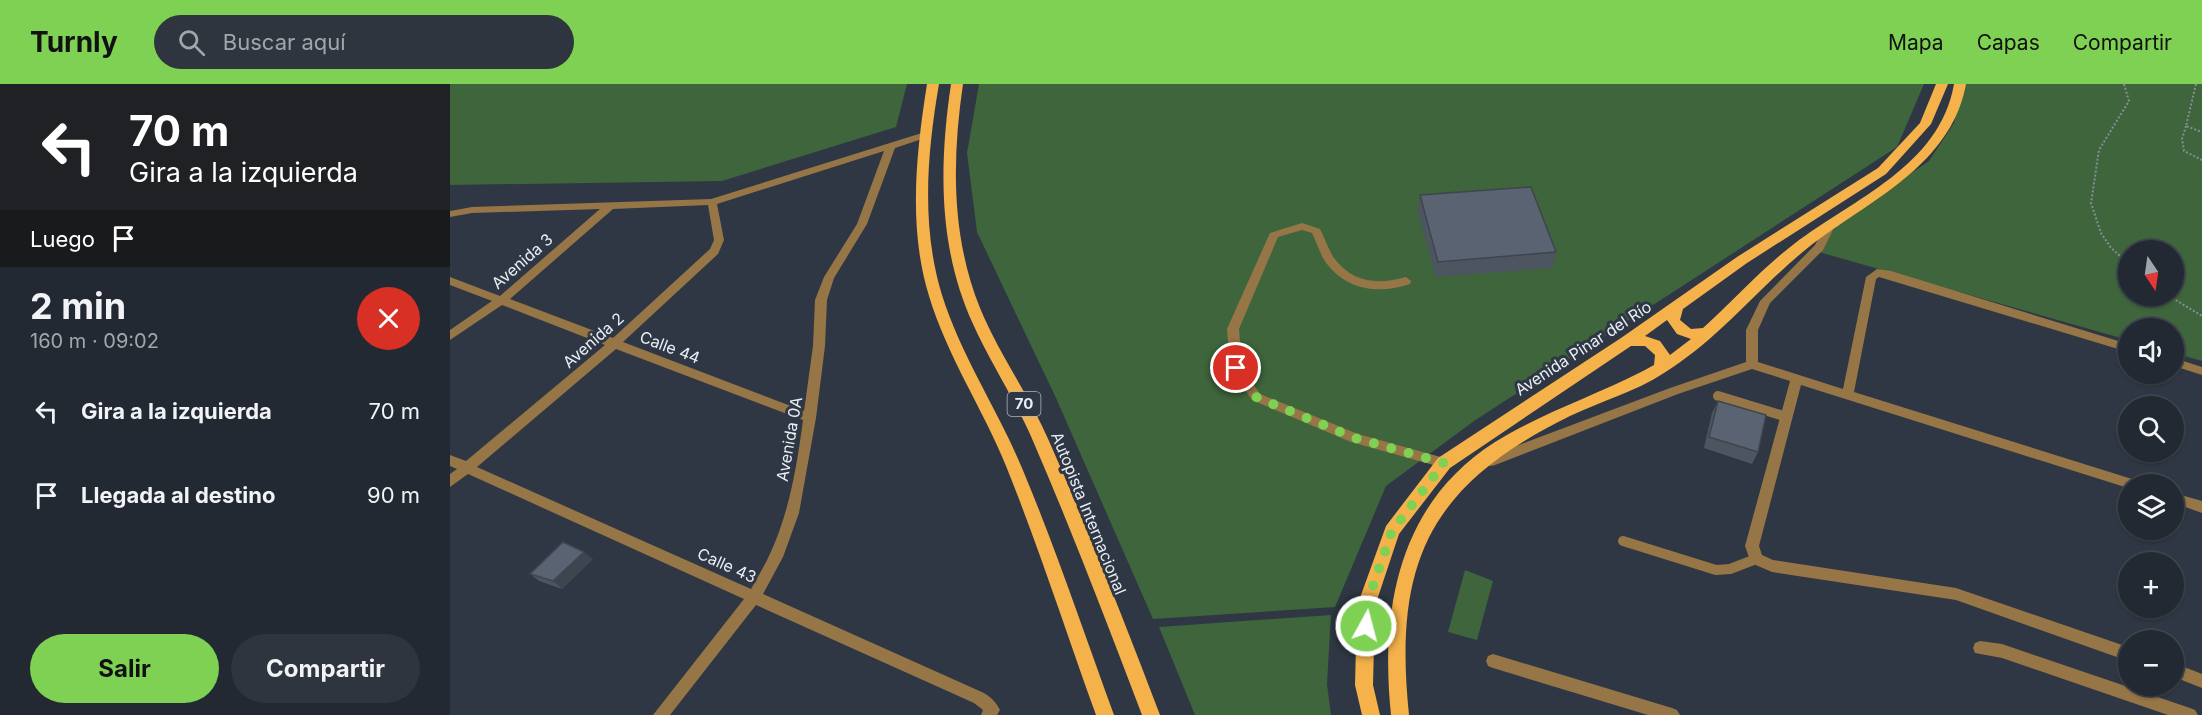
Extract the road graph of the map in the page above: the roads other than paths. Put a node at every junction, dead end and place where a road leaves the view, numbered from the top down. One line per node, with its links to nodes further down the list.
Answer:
1 (933, 84): 5 (main road, 70)
2 (957, 84): 48 (main road, Autopista Internacional / 70)
3 (1942, 84): 14 (main road, Avenida Pinar del Río)
4 (1960, 84): 10 (main road)
5 (925, 135): 6 (street); 47 (main road, 70)
6 (891, 145): 7 (street); 28 (street, Avenida 0A)
7 (712, 202): 8 (street); 18 (street, Avenida 2)
8 (611, 205): 9 (street); 13 (street, Avenida 3)
9 (450, 214)
10 (1832, 224): 15 (main road); 20 (street)
11 (450, 281): 13 (street, Calle 44)
12 (1406, 281): 30 (street)
13 (502, 300): 16 (street, Avenida 3); 18 (street, Calle 44)
14 (1677, 306): 15 (main road); 17 (main road, Avenida Pinar del Río)
15 (1710, 330): 22 (main road)
16 (450, 336)
17 (1626, 342): 22 (main road); 30 (main road, Avenida Pinar del Río)
18 (615, 343): 28 (street, Calle 44); 31 (street, Avenida 2)
19 (2118, 345): 25 (street)
20 (1752, 365): 24 (street); 32 (street)
21 (2184, 365): 23 (street)
22 (1660, 369): 32 (main road)
23 (2202, 371)
24 (1797, 378): 25 (street); 27 (street)
25 (1848, 393): 33 (street)
26 (1718, 396): 27 (lane)
27 (1787, 417): 38 (street)
28 (810, 418): 39 (street, Avenida 0A)
29 (450, 460): 31 (street, Calle 43)
30 (1444, 463): 49 (main road, Avenida Pinar del Río)
31 (468, 468): 34 (street, Avenida 2); 39 (street, Calle 43)
32 (1469, 470): 50 (main road)
33 (2118, 480)
34 (450, 482)
35 (2184, 501): 36 (street)
36 (2202, 507)
37 (1623, 541): 38 (lane)
38 (1756, 559): 41 (street)
39 (754, 597): 45 (street, Calle 43); 46 (street, Avenida 0A)
40 (1980, 648): 52 (street)
41 (2118, 651)
42 (1493, 661): 51 (street)
43 (2184, 674): 44 (street)
44 (2202, 681)
45 (989, 709)
46 (661, 715)
47 (1104, 715)
48 (1151, 715)
49 (1371, 715)
50 (1400, 715)
51 (1672, 715)
52 (2190, 715)

